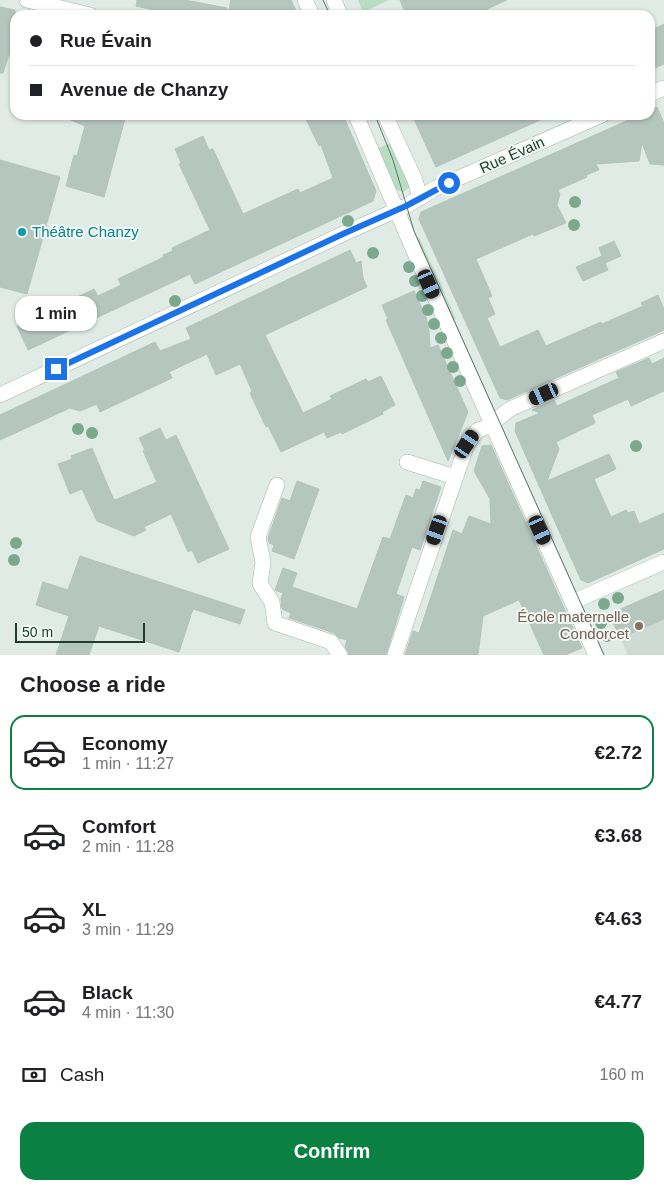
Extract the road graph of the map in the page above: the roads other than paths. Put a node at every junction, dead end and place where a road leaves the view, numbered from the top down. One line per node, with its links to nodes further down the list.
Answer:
1 (27, 0): 2 (street)
2 (69, 10)
3 (358, 120): 7 (street)
4 (387, 120): 6 (street)
5 (591, 120): 6 (street, Rue Évain)
6 (420, 198): 7 (street, Rue Évain)
7 (397, 210): 9 (street, Rue Évain); 10 (street)
8 (664, 341): 10 (street)
9 (0, 395)
10 (492, 423): 12 (street); 15 (street)
11 (408, 462): 12 (street)
12 (456, 477): 17 (street)
13 (277, 484): 16 (street)
14 (664, 562): 15 (street)
15 (572, 602): 18 (street)
16 (340, 655)
17 (395, 655)
18 (596, 655)

